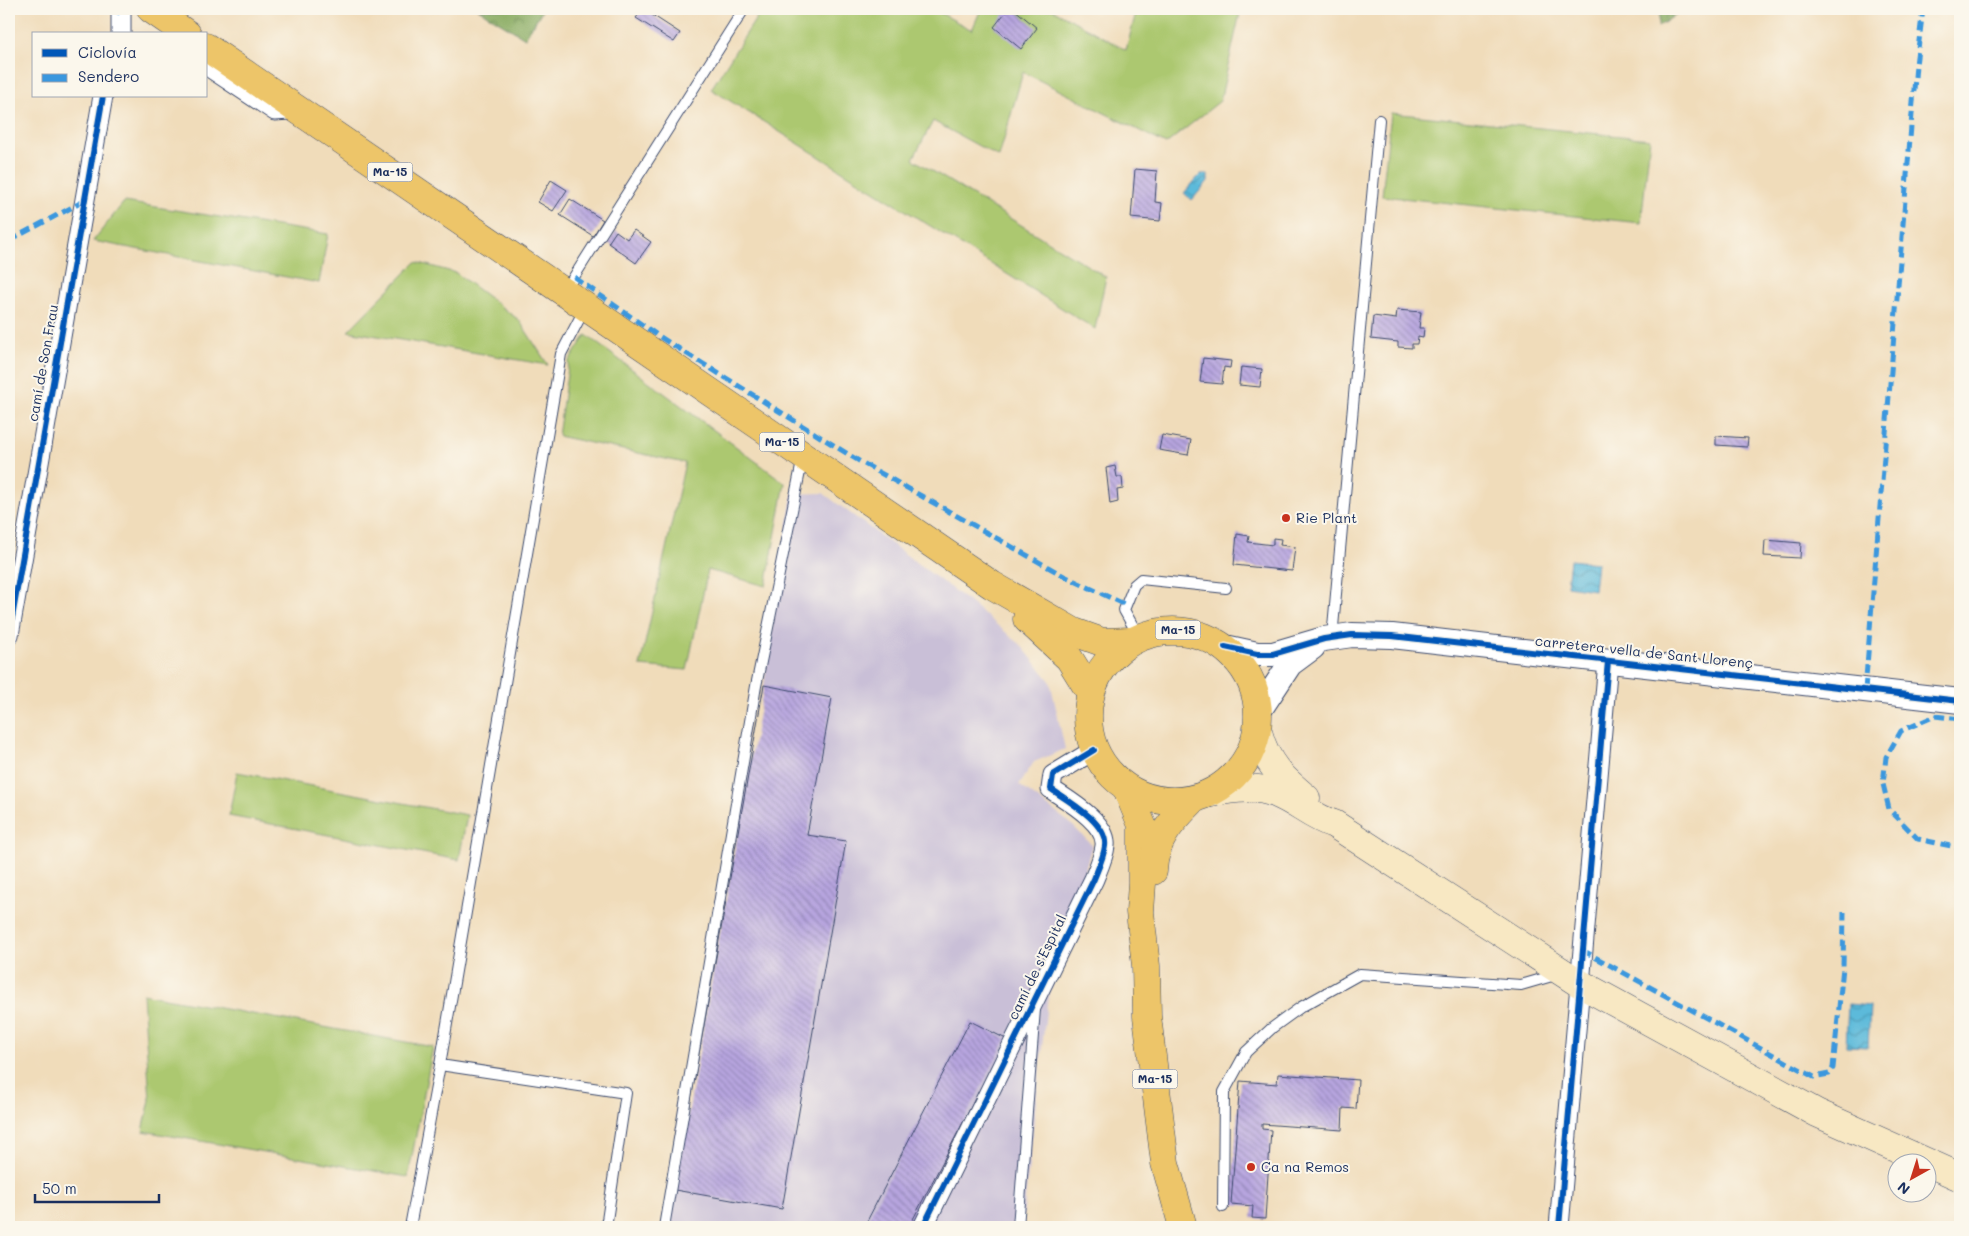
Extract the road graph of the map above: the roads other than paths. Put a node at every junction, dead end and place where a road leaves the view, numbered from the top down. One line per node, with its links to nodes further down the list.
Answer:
1 (121, 9): 4 (street)
2 (150, 9): 5 (main road)
3 (744, 9): 11 (lane)
4 (121, 32)
5 (184, 32)
6 (208, 47): 9 (main road, Ma-15)
7 (208, 66): 9 (street)
8 (104, 98): 15 (street, camí de Son Frau)
9 (299, 109): 11 (main road, Ma-15)
10 (1379, 120): 16 (lane)
11 (575, 300): 12 (main road, Ma-15); 30 (lane)
12 (804, 456): 13 (main road, Ma-15); 35 (lane)
13 (992, 586): 17 (main road, Ma-15); 20 (main road, Ma-15)
14 (1226, 588): 17 (lane)
15 (9, 635)
16 (1328, 638): 18 (street, carretera vella de Sant Llorenç); 19 (street, carretera vella de Sant Llorenç); 22 (street)
17 (1134, 639): 18 (main road, Ma-15); 20 (main road, Ma-15)
18 (1225, 647): 22 (main road, Ma-15)
19 (1608, 661): 21 (street, carretera vella de Sant Llorenç); 28 (street)
20 (1090, 692): 23 (main road, Ma-15)
21 (1960, 701)
22 (1259, 721): 25 (main road, Ma-15); 26 (main road)
23 (1094, 750): 24 (main road, Ma-15); 29 (street, camí de s'Espital)
24 (1127, 788): 25 (main road, Ma-15); 27 (main road, Ma-15)
25 (1203, 796): 26 (main road); 27 (main road, Ma-15)
26 (1334, 824): 28 (main road)
27 (1143, 929): 38 (main road, Ma-15)
28 (1570, 978): 31 (main road); 32 (lane); 39 (street)
29 (1036, 996): 36 (street, camí de s'Espital); 37 (lane)
30 (440, 1065): 33 (lane); 34 (lane)
31 (1960, 1177)
32 (1224, 1207)
33 (410, 1227)
34 (606, 1227)
35 (664, 1227)
36 (923, 1227)
37 (1018, 1227)
38 (1183, 1227)
39 (1559, 1227)

